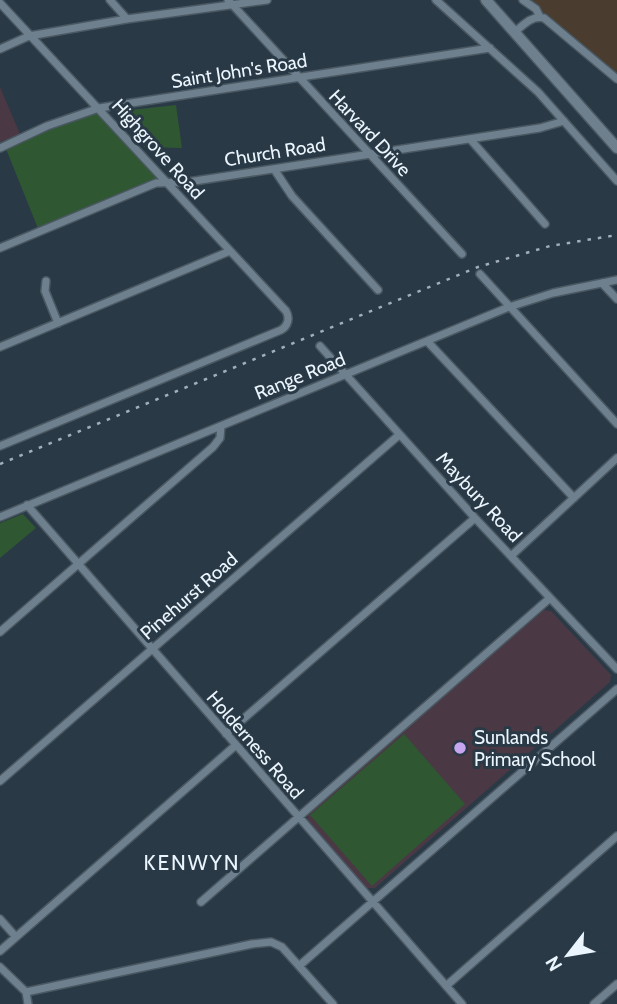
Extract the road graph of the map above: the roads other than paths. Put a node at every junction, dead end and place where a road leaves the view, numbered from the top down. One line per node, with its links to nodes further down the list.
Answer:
1 (110, 0): 9 (street)
2 (267, 0): 7 (street)
3 (436, 0): 13 (street)
4 (486, 0): 10 (main road)
5 (523, 0): 8 (street)
6 (0, 3): 11 (street, Highgrove Road)
7 (230, 3): 9 (street); 14 (street, Harvard Drive)
8 (540, 17): 10 (street); 15 (street)
9 (127, 19): 11 (street)
10 (514, 33): 20 (main road)
11 (29, 36): 12 (street); 16 (street, Highgrove Road)
12 (0, 48)
13 (490, 48): 14 (street, Saint John's Road); 17 (street)
14 (298, 78): 16 (street, Saint John's Road); 21 (street, Harvard Drive)
15 (617, 79)
16 (99, 108): 19 (street, Saint John's Road); 24 (street, Highgrove Road)
17 (564, 121): 18 (street, Church Road); 23 (street)
18 (470, 139): 21 (street, Church Road); 25 (street)
19 (0, 148)
20 (617, 148)
21 (368, 154): 22 (street, Church Road); 28 (street, Harvard Drive)
22 (274, 169): 24 (street, Church Road); 33 (street)
23 (617, 181)
24 (166, 182): 26 (street, Church Road); 27 (street, Highgrove Road)
25 (545, 224)
26 (0, 247)
27 (230, 251): 36 (street); 44 (street, Highgrove Road)
28 (462, 254)
29 (480, 274): 35 (street)
30 (617, 280): 32 (street, Range Road)
31 (46, 281): 36 (street)
32 (602, 283): 34 (street); 35 (street, Range Road)
33 (378, 290)
34 (617, 299)
35 (509, 307): 37 (street, Range Road); 41 (street)
36 (58, 323): 39 (street)
37 (427, 341): 40 (street, Range Road); 46 (street)
38 (320, 346): 40 (street, Maybury Road)
39 (0, 347)
40 (345, 375): 42 (street, Range Road); 43 (street, Maybury Road)
41 (617, 424)
42 (221, 426): 47 (street, Range Road); 51 (street)
43 (399, 435): 49 (street, Maybury Road); 54 (street, Pinehurst Road)
44 (0, 446)
45 (617, 458): 46 (street)
46 (574, 498): 50 (street)
47 (26, 505): 48 (street, Range Road); 51 (street, Holderness Road)
48 (0, 517)
49 (475, 518): 50 (street, Maybury Road); 57 (street)
50 (512, 555): 52 (street, Maybury Road)
51 (77, 565): 53 (street); 54 (street, Holderness Road)
52 (551, 598): 55 (street, Maybury Road); 60 (street)
53 (0, 632)
54 (151, 650): 57 (street, Holderness Road); 59 (street, Pinehurst Road)
55 (617, 669)
56 (617, 689): 63 (street)
57 (226, 734): 58 (street, Holderness Road)
58 (236, 745): 60 (street, Holderness Road); 65 (street)
59 (0, 781)
60 (297, 817): 62 (street); 63 (street, Holderness Road)
61 (617, 835): 70 (street)
62 (201, 902)
63 (372, 902): 67 (street); 70 (street, Holderness Road)
64 (0, 919): 65 (street)
65 (16, 937): 66 (street)
66 (0, 951)
67 (299, 966): 71 (street); 72 (street)
68 (0, 967): 71 (street)
69 (617, 984): 75 (street)
70 (446, 986): 74 (street, Holderness Road)
71 (26, 992): 73 (street)
72 (330, 1003)
73 (28, 1004)
74 (462, 1004)
75 (594, 1004)

